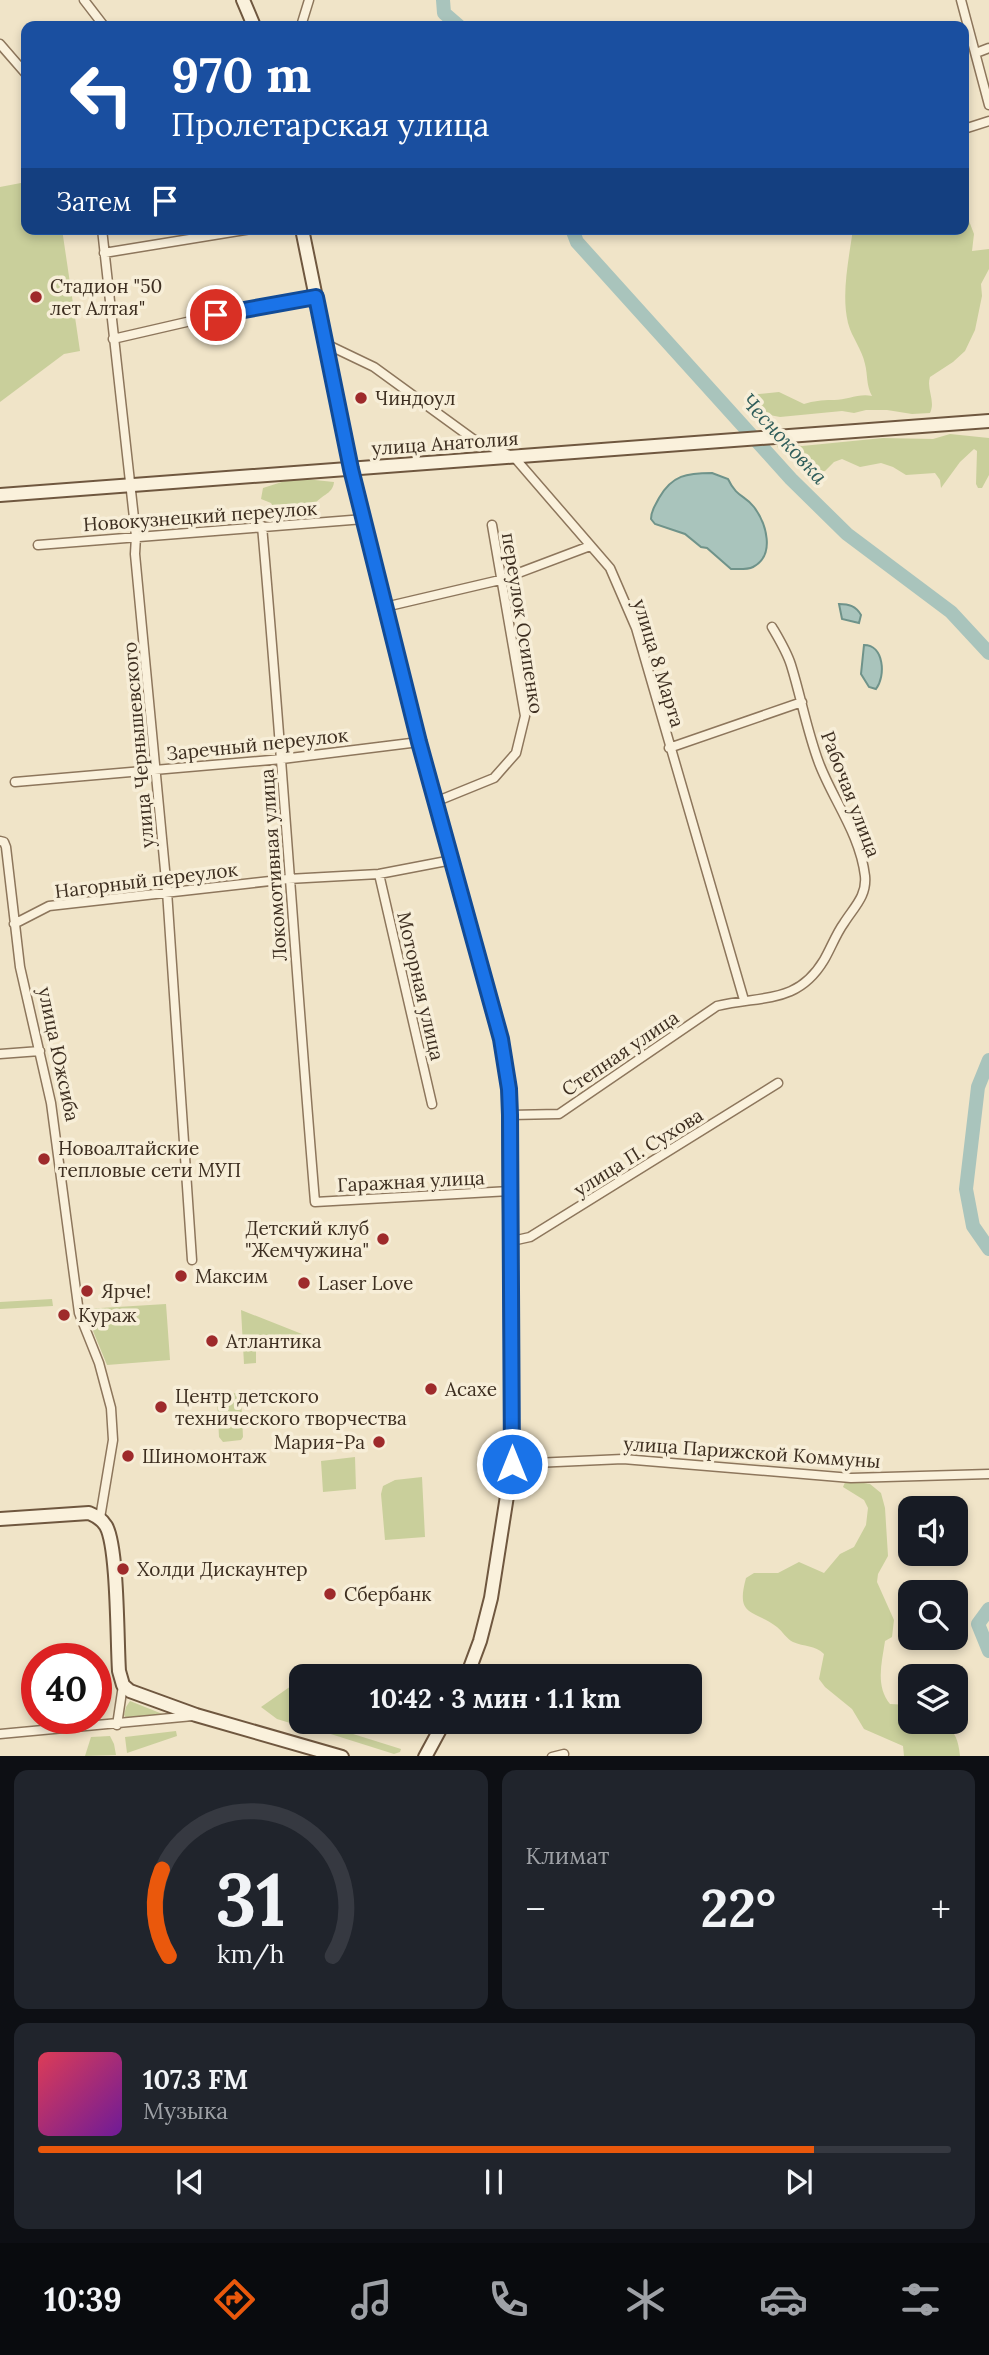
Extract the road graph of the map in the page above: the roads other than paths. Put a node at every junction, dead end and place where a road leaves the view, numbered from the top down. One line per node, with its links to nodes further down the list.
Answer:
1 (85, 0): 5 (street)
2 (243, 0): 6 (street)
3 (309, 0): 7 (street)
4 (961, 0): 8 (street)
5 (100, 21)
6 (252, 21)
7 (303, 21)
8 (967, 21)
9 (969, 28): 12 (street)
10 (0, 44): 13 (street)
11 (989, 48): 12 (street)
12 (976, 52): 14 (street)
13 (21, 68)
14 (989, 105)
15 (989, 121): 16 (street)
16 (969, 127)
17 (102, 235): 20 (street, улица Чернышевского)
18 (214, 235): 20 (street)
19 (303, 235): 21 (street)
20 (104, 253): 22 (street, улица Чернышевского)
21 (316, 297): 22 (street); 23 (street)
22 (113, 339): 27 (street, улица Чернышевского)
23 (326, 344): 25 (street, улица 8 Марта); 26 (street)
24 (989, 421): 25 (street, улица Анатолия)
25 (514, 457): 26 (street, улица Анатолия); 34 (street, улица 8 Марта)
26 (351, 469): 27 (street, улица Анатолия); 29 (street)
27 (129, 485): 28 (street, улица Анатолия); 32 (street, улица Чернышевского)
28 (0, 495)
29 (364, 519): 31 (street, Новокузнецкий переулок); 36 (street)
30 (492, 525): 35 (street, переулок Осипенко)
31 (262, 526): 32 (street, Новокузнецкий переулок); 41 (street, Локомотивная улица)
32 (136, 536): 33 (street, Новокузнецкий переулок); 42 (street, улица Чернышевского)
33 (38, 545)
34 (590, 546): 35 (street); 40 (street, улица 8 Марта)
35 (500, 580): 36 (street); 44 (street, переулок Осипенко)
36 (385, 607): 39 (street)
37 (772, 627): 38 (street, Рабочая улица)
38 (802, 702): 40 (street); 51 (street, Рабочая улица)
39 (419, 742): 41 (street, Заречный переулок); 44 (street)
40 (669, 748): 51 (street, улица 8 Марта)
41 (282, 758): 42 (street, Заречный переулок); 48 (street, Локомотивная улица)
42 (155, 770): 43 (street, Заречный переулок); 49 (street, улица Чернышевского)
43 (15, 782)
44 (435, 802): 46 (street)
45 (2, 841): 50 (street, улица Южсиба)
46 (452, 860): 47 (street, Нагорный переулок); 56 (street)
47 (379, 874): 48 (street, Нагорный переулок); 55 (street, Моторная улица)
48 (288, 879): 49 (street, Нагорный переулок); 58 (street, Локомотивная улица)
49 (167, 891): 50 (street, Нагорный переулок); 60 (street, улица Чернышевского)
50 (14, 924): 52 (street, улица Южсиба)
51 (744, 1000): 56 (street, Степная улица)
52 (40, 1051): 53 (street); 63 (street, улица Южсиба)
53 (0, 1054)
54 (778, 1083): 59 (street, улица П. Сухова)
55 (432, 1104)
56 (510, 1115): 57 (street)
57 (510, 1191): 58 (street, Гаражная улица); 59 (street)
58 (315, 1202)
59 (512, 1241): 61 (street)
60 (192, 1260)
61 (512, 1464): 62 (street, улица Парижской Коммуны); 65 (street)
62 (989, 1474)
63 (95, 1516): 64 (street); 66 (street, улица Южсиба)
64 (0, 1520)
65 (471, 1664)
66 (123, 1685): 67 (street); 68 (street, улица Южсиба)
67 (196, 1715): 68 (street); 72 (street)
68 (117, 1725): 69 (street)
69 (0, 1734)
70 (437, 1734): 73 (street)
71 (564, 1754): 74 (street)
72 (342, 1756)
73 (425, 1756)
74 (552, 1756)

